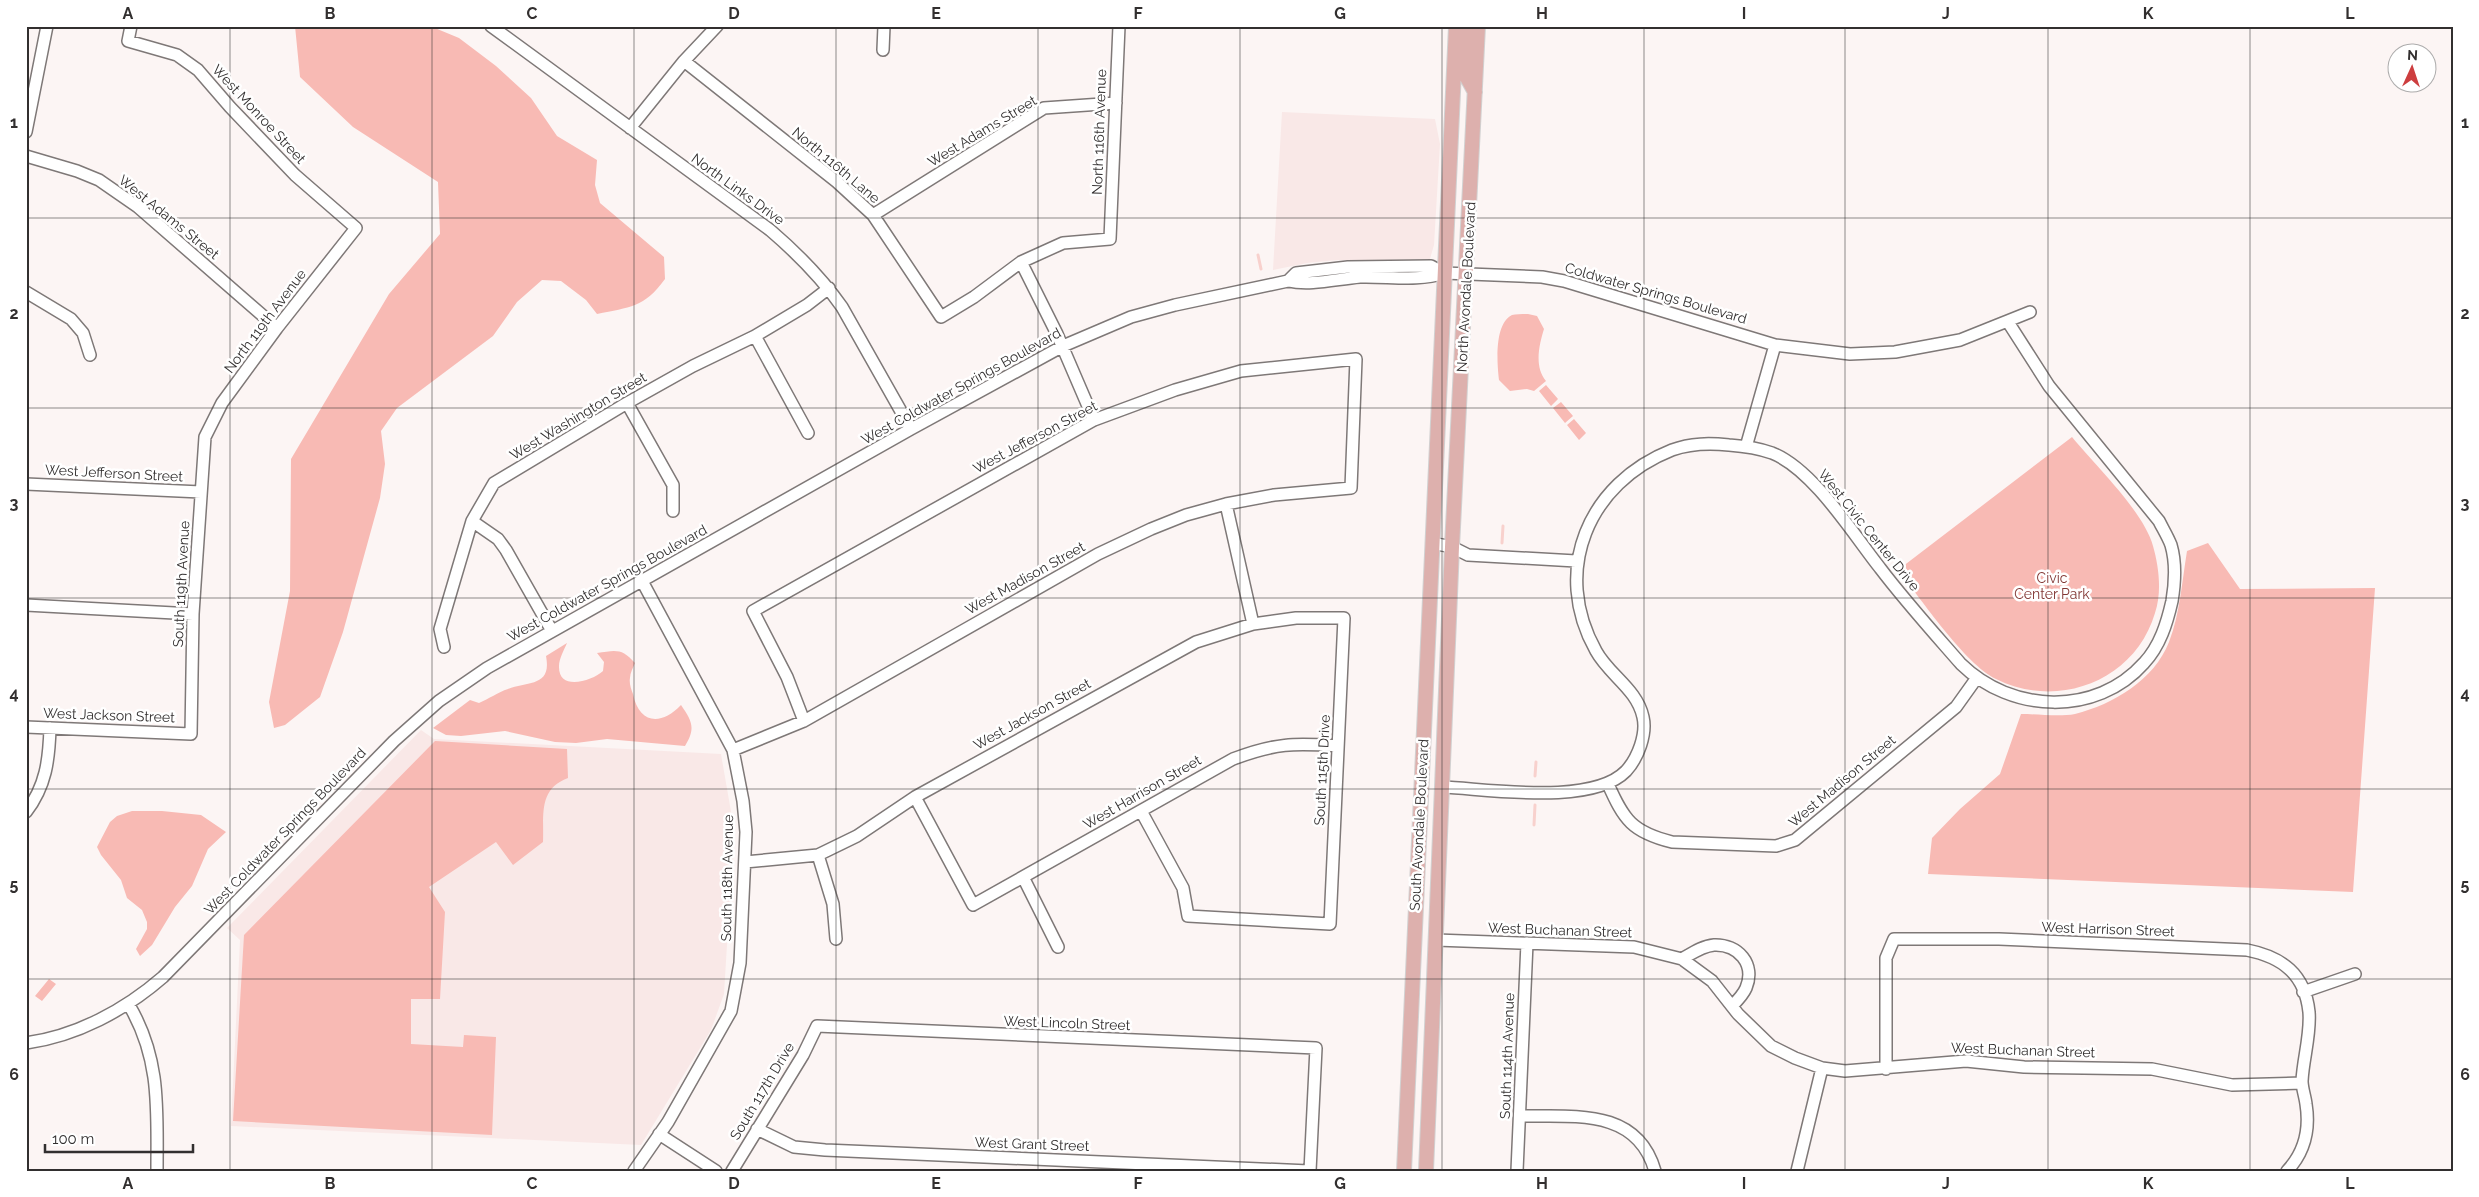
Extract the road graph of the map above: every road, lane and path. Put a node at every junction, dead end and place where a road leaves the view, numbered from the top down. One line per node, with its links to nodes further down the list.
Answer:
1 (46, 26): 15 (street)
2 (131, 26): 18 (street, West Monroe Street)
3 (491, 26): 14 (street, North Links Drive)
4 (717, 26): 11 (street)
5 (884, 26): 10 (street)
6 (1119, 26): 13 (street, North 116th Avenue)
7 (1456, 26): 20 (main road, North Avondale Boulevard)
8 (1467, 26): 12 (main road)
9 (1478, 26): 12 (main road, North Avondale Boulevard)
10 (883, 50)
11 (684, 62): 14 (street); 17 (street, North 116th Lane)
12 (1475, 93): 21 (main road, North Avondale Boulevard)
13 (1116, 103): 17 (street, West Adams Street); 19 (street, North 116th Avenue)
14 (630, 128): 22 (street, North Links Drive)
15 (26, 132)
16 (26, 156): 26 (street, West Adams Street)
17 (873, 215): 19 (street, North 116th Lane)
18 (356, 228): 26 (street, North 119th Avenue)
19 (1021, 262): 29 (street)
20 (1444, 274): 21 (street, West Coldwater Springs Boulevard); 29 (street, West Coldwater Springs Boulevard); 37 (main road, North Avondale Boulevard)
21 (1466, 275): 28 (street, Coldwater Springs Boulevard); 45 (main road, North Avondale Boulevard)
22 (829, 288): 27 (street, West Washington Street); 33 (street, North Links Drive)
23 (26, 292): 30 (street)
24 (2030, 312): 25 (street)
25 (2008, 322): 28 (street); 54 (street, West Civic Center Drive)
26 (277, 328): 35 (street, North 119th Avenue)
27 (756, 336): 31 (street, West Washington Street); 34 (street)
28 (1775, 345): 36 (street)
29 (1063, 346): 32 (street); 33 (street, West Coldwater Springs Boulevard)
30 (90, 355)
31 (627, 403): 42 (street); 43 (street, West Washington Street)
32 (1094, 420): 39 (street, West Jefferson Street); 55 (street, West Jefferson Street)
33 (911, 429): 47 (street, West Coldwater Springs Boulevard)
34 (808, 433)
35 (205, 437): 40 (street, South 119th Avenue)
36 (1746, 446): 46 (street, West Civic Center Drive); 54 (street, West Civic Center Drive)
37 (1436, 478): 44 (main road, South Avondale Boulevard)
38 (26, 484): 40 (street, West Jefferson Street)
39 (1351, 488): 41 (street, West Madison Street)
40 (201, 492): 49 (street, South 119th Avenue)
41 (1226, 504): 51 (street); 55 (street, West Madison Street)
42 (673, 511)
43 (472, 521): 52 (street); 53 (street, West Washington Street)
44 (1432, 543): 45 (street); 62 (main road, South Avondale Boulevard)
45 (1452, 547): 46 (street); 63 (main road, South Avondale Boulevard)
46 (1576, 561): 61 (street, West Civic Center Drive)
47 (642, 581): 52 (street, West Coldwater Springs Boulevard); 60 (street, South 118th Avenue)
48 (26, 605): 49 (street)
49 (193, 614): 58 (street, South 119th Avenue)
50 (1344, 618): 51 (street, West Jackson Street); 59 (street, South 115th Drive)
51 (1253, 624): 64 (street, West Jackson Street)
52 (552, 631): 77 (street, West Coldwater Springs Boulevard)
53 (444, 647)
54 (1976, 678): 61 (street, West Madison Street)
55 (804, 722): 60 (street, West Madison Street)
56 (26, 727): 57 (street, West Jackson Street)
57 (50, 728): 58 (street, West Jackson Street); 66 (street)
58 (191, 734)
59 (1338, 746): 65 (street, West Harrison Street); 65 (street, South 115th Drive)
60 (733, 750): 68 (street, South 118th Avenue)
61 (1608, 784): 63 (street, West Civic Center Drive)
62 (1421, 786): 63 (main road); 93 (main road, South Avondale Boulevard)
63 (1443, 786): 71 (main road, South Avondale Boulevard)
64 (915, 797): 67 (street, West Jackson Street); 69 (street, West Harrison Street)
65 (1141, 811): 69 (street, West Harrison Street)
66 (26, 812)
67 (818, 855): 68 (street, West Jackson Street); 70 (street)
68 (745, 862): 86 (street, South 118th Avenue)
69 (1023, 877): 73 (street)
70 (836, 939)
71 (1436, 940): 72 (street, West Buchanan Street); 94 (main road, South Avondale Boulevard)
72 (1527, 943): 74 (street, West Buchanan Street); 84 (street, South 114th Avenue)
73 (1058, 947)
74 (1682, 959): 78 (street, West Buchanan Street); 78 (street)
75 (2355, 974): 76 (street)
76 (2303, 992): 82 (street, West Harrison Street); 83 (street, West Harrison Street)
77 (129, 1005): 80 (street, West Coldwater Springs Boulevard); 88 (street)
78 (1732, 1006): 81 (street, West Buchanan Street)
79 (817, 1026): 85 (street, South 117th Drive); 92 (street, West Lincoln Street)
80 (26, 1043)
81 (1822, 1068): 82 (street, West Buchanan Street); 97 (street)
82 (1886, 1069): 83 (street, West Buchanan Street)
83 (2302, 1082): 98 (street, West Harrison Street)
84 (1520, 1116): 95 (street, South 114th Avenue); 96 (street)
85 (758, 1129): 87 (street, West Grant Street); 91 (street, South 117th Drive)
86 (659, 1134): 89 (street, South 118th Avenue); 90 (street)
87 (1189, 1168): 92 (street, West Grant Street)
88 (157, 1171)
89 (634, 1171)
90 (716, 1171)
91 (732, 1171)
92 (1310, 1171)
93 (1404, 1171)
94 (1426, 1171)
95 (1517, 1171)
96 (1655, 1171)
97 (1797, 1171)
98 (2287, 1171)

